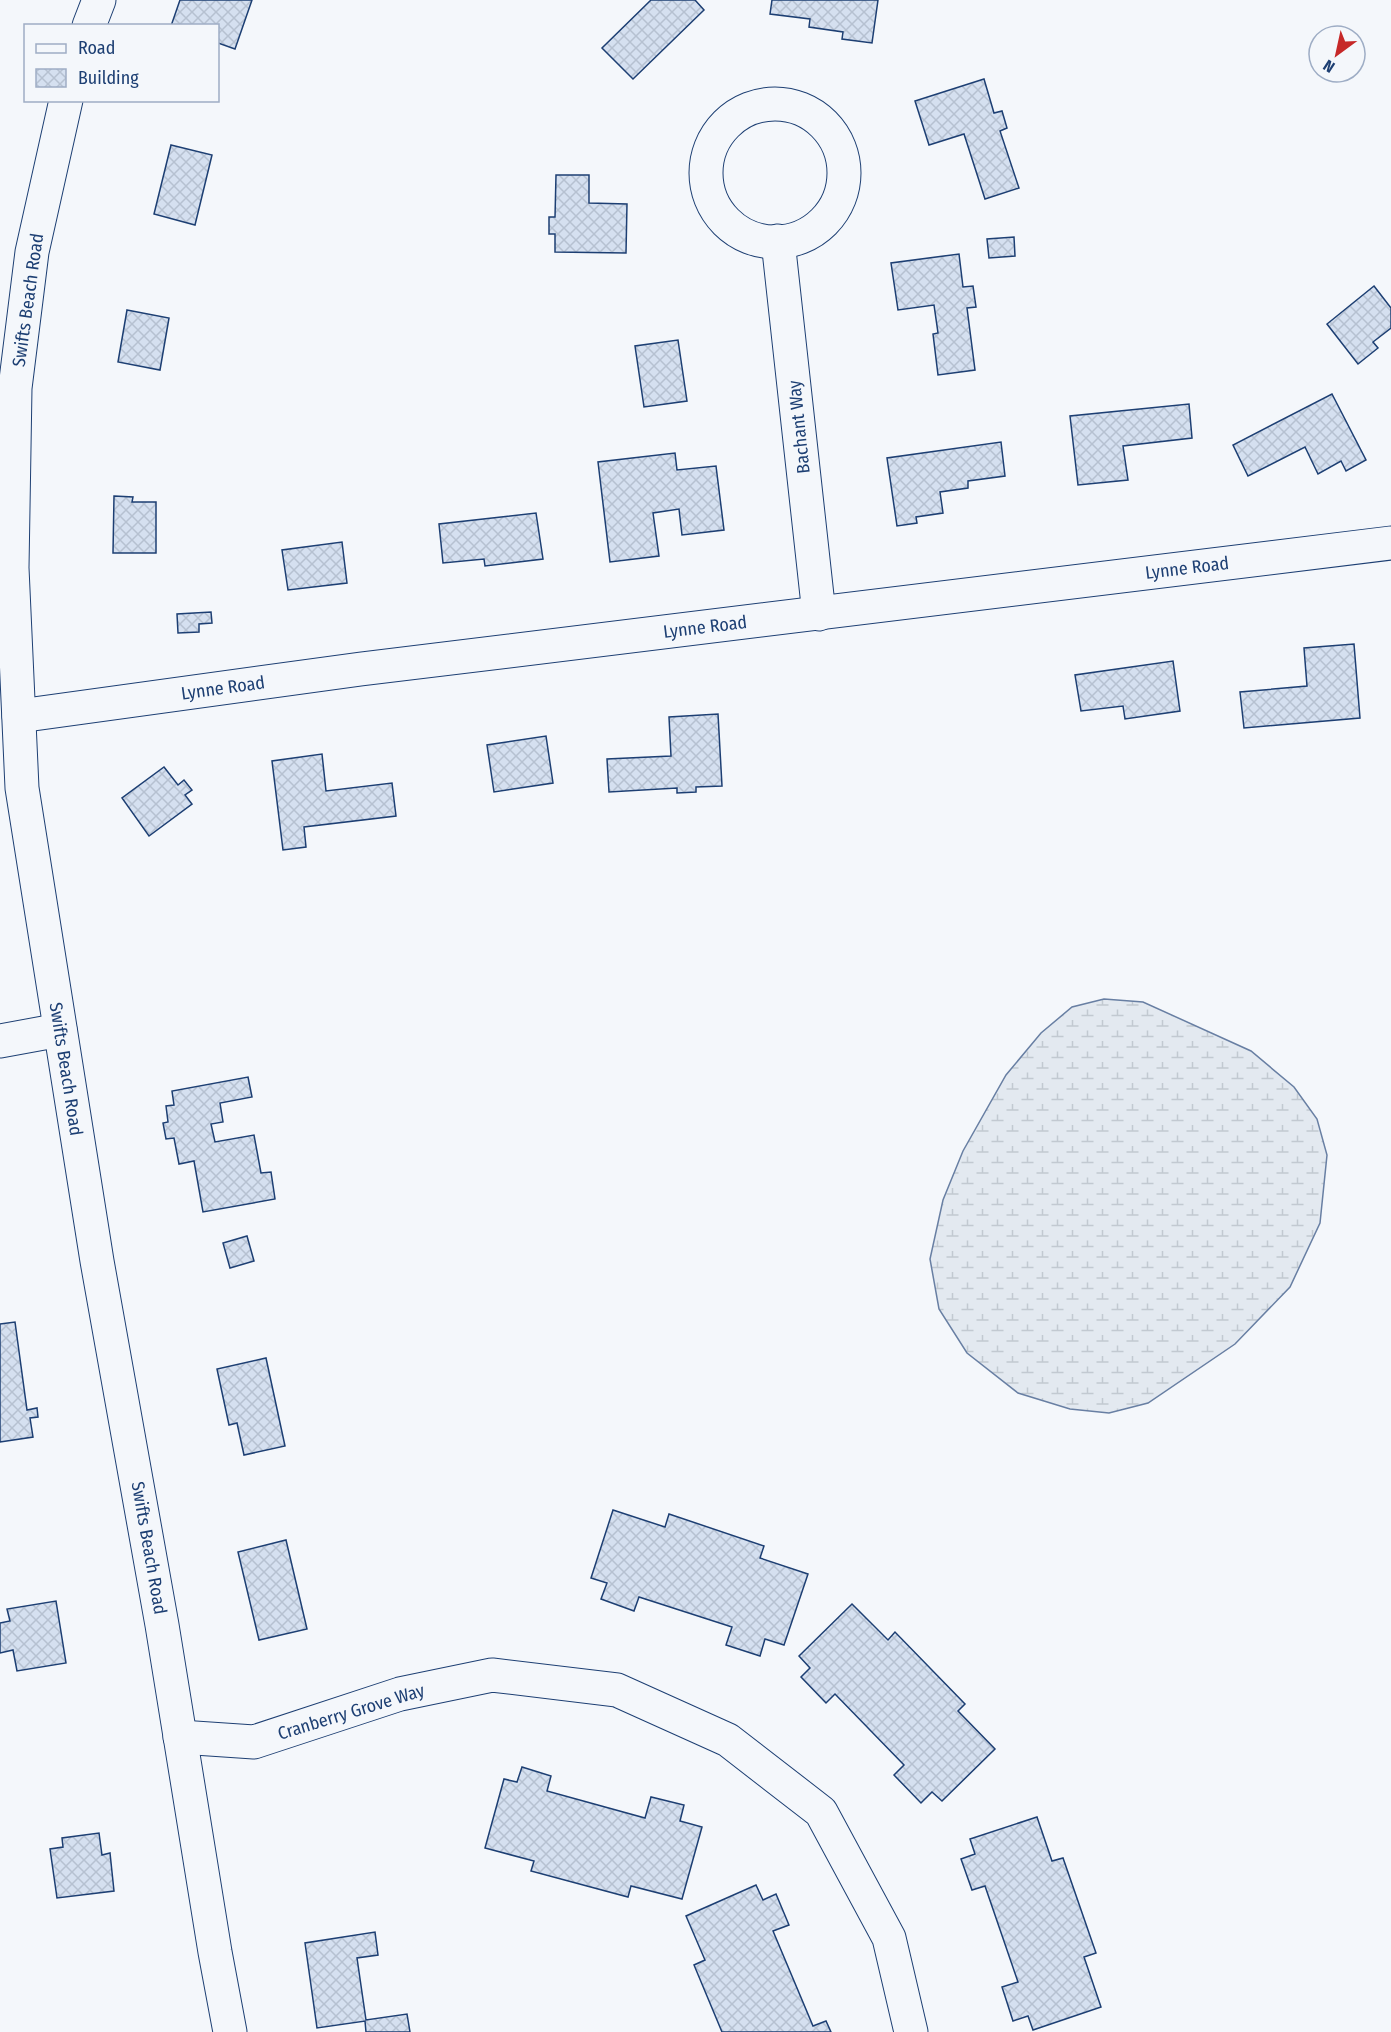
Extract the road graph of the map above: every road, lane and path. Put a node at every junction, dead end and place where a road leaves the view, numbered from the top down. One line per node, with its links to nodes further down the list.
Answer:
1 (99, 0): 2 (street)
2 (90, 24)
3 (66, 102): 7 (street, Swifts Beach Road)
4 (778, 241): 4 (street); 6 (street, Bachant Way)
5 (1391, 543): 6 (street, Lynne Road)
6 (819, 614): 7 (street, Lynne Road)
7 (19, 716): 8 (street, Swifts Beach Road)
8 (60, 1030): 9 (street); 10 (street, Swifts Beach Road)
9 (0, 1041)
10 (180, 1737): 11 (street, Swifts Beach Road); 12 (street, Cranberry Grove Way)
11 (230, 2032)
12 (911, 2032)

